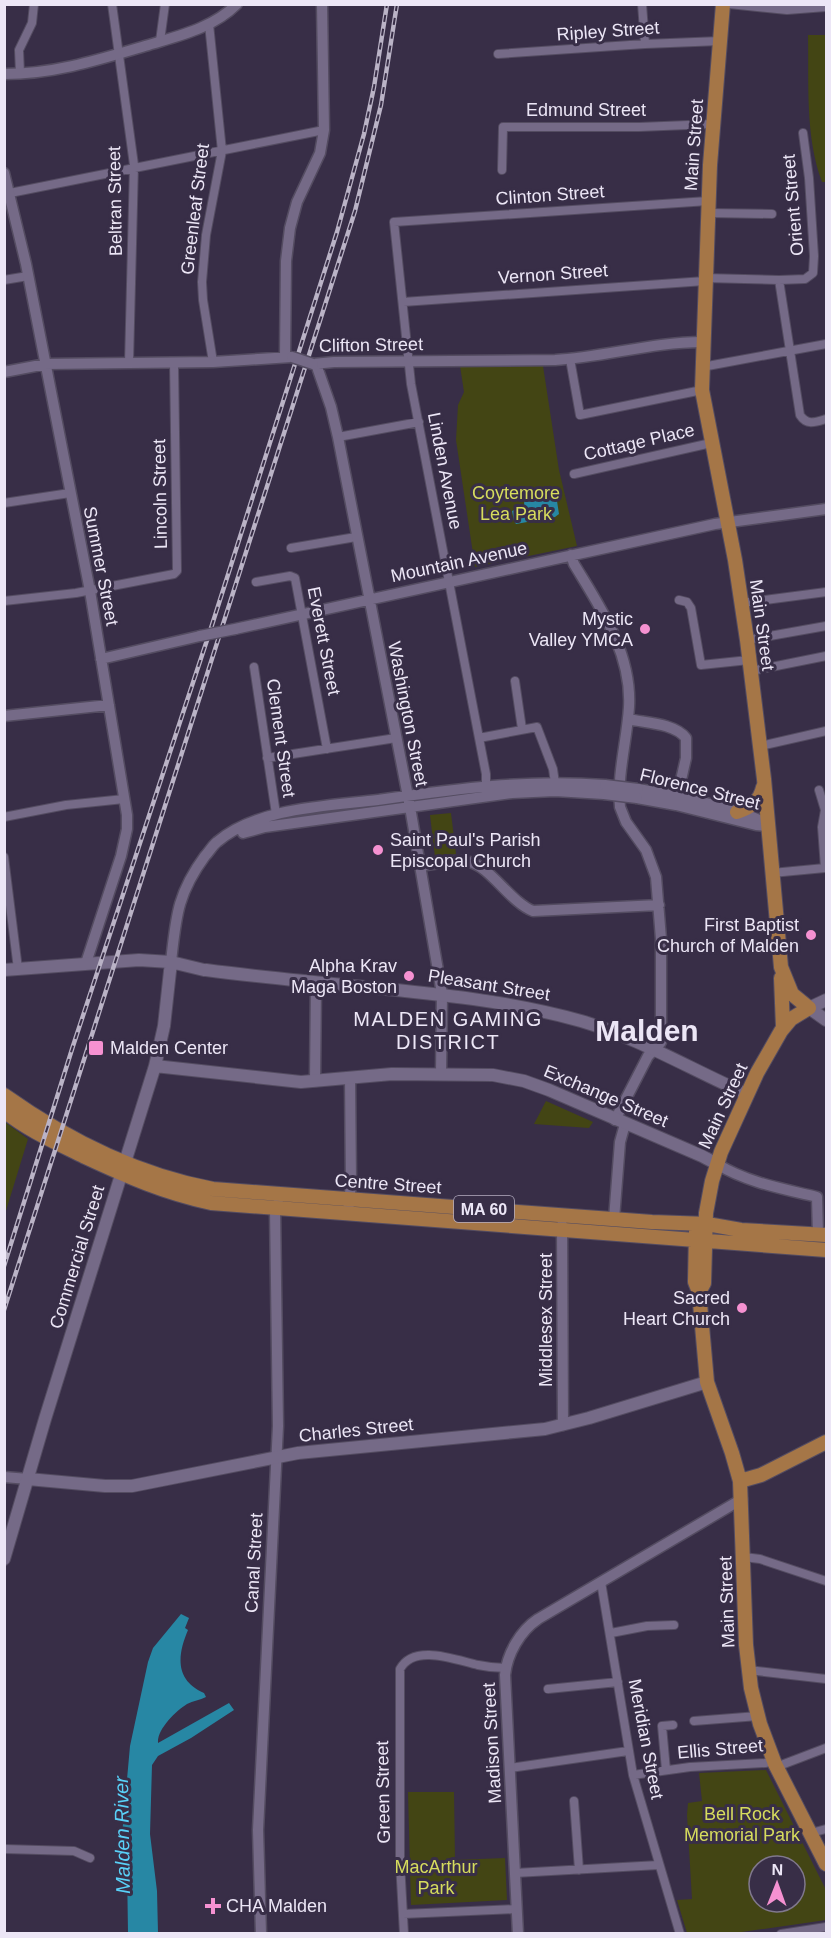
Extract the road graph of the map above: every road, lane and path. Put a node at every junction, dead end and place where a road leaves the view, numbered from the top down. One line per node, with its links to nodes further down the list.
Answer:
1 (34, 4): 16 (street)
2 (112, 4): 14 (street, Beltran Street)
3 (165, 4): 11 (street)
4 (237, 4): 10 (street)
5 (322, 4): 19 (street)
6 (642, 4): 13 (street)
7 (723, 4): 12 (main road, Main Street)
8 (729, 4): 9 (street)
9 (826, 7)
10 (209, 24): 11 (street); 21 (street, Greenleaf Street)
11 (160, 41): 14 (street)
12 (720, 41): 13 (street, Ripley Street); 18 (main road, Main Street)
13 (645, 44): 15 (street, Ripley Street)
14 (119, 54): 16 (street); 22 (street, Beltran Street)
15 (498, 54)
16 (20, 73): 17 (street)
17 (4, 74)
18 (713, 124): 23 (street, Edmund Street); 26 (main road, Main Street)
19 (324, 130): 21 (street); 37 (street)
20 (802, 133): 32 (street, Orient Street)
21 (222, 151): 22 (street); 40 (street, Greenleaf Street)
22 (134, 168): 25 (street); 41 (street, Beltran Street)
23 (502, 170)
24 (4, 174): 25 (street, Summer Street)
25 (10, 193): 29 (street, Summer Street)
26 (708, 207): 27 (street, Clinton Street); 28 (street, Clinton Street); 30 (main road, Main Street)
27 (772, 214)
28 (394, 222): 33 (street, Linden Avenue)
29 (28, 276): 31 (street); 43 (street, Summer Street)
30 (705, 279): 32 (street, Orient Street); 33 (street, Vernon Street); 34 (main road, Main Street)
31 (4, 280)
32 (779, 280): 36 (street)
33 (403, 302): 39 (street, Linden Avenue)
34 (702, 342): 38 (street, Clifton Street); 45 (main road, Main Street)
35 (826, 344): 36 (street)
36 (789, 351): 45 (street); 48 (street)
37 (289, 357): 40 (street, Clifton Street); 44 (street, Clifton Street, bridge)
38 (570, 359): 39 (street, Clifton Street); 47 (street)
39 (408, 361): 44 (street, Clifton Street); 49 (street, Linden Avenue)
40 (213, 362): 42 (street, Clifton Street)
41 (129, 363): 42 (street, Clifton Street); 43 (street, Clifton Street)
42 (174, 363): 62 (street, Lincoln Street)
43 (46, 364): 46 (street, Clifton Street); 53 (street, Summer Street)
44 (314, 364): 50 (street, Washington Street)
45 (702, 367): 47 (main road, Main Street)
46 (4, 372)
47 (702, 390): 51 (main road, Main Street)
48 (826, 419)
49 (420, 422): 50 (street); 60 (street, Linden Avenue)
50 (338, 437): 57 (street, Washington Street)
51 (711, 443): 52 (street, Cottage Place); 56 (main road, Main Street)
52 (574, 474)
53 (70, 493): 54 (street); 62 (street, Summer Street)
54 (4, 503)
55 (826, 509): 56 (street, Mountain Avenue)
56 (727, 522): 59 (street, Mountain Avenue); 67 (main road, Main Street)
57 (356, 537): 58 (street); 64 (street, Washington Street)
58 (291, 548)
59 (571, 555): 60 (street, Mountain Avenue); 78 (street)
60 (449, 581): 64 (street, Mountain Avenue); 82 (street, Linden Avenue)
61 (256, 582): 68 (street, Everett Street)
62 (90, 591): 66 (street); 72 (street, Summer Street)
63 (826, 592): 67 (street)
64 (369, 598): 68 (street, Mountain Avenue); 81 (street, Washington Street)
65 (679, 600): 73 (street)
66 (4, 601)
67 (742, 603): 70 (main road, Main Street)
68 (301, 614): 72 (street, Mountain Avenue, bridge); 84 (street, Everett Street)
69 (826, 626): 70 (street)
70 (747, 640): 73 (main road, Main Street)
71 (826, 656): 73 (street)
72 (101, 659): 76 (street, Summer Street)
73 (750, 666): 83 (main road, Main Street)
74 (254, 667): 85 (street, Clement Street)
75 (514, 681): 79 (street)
76 (110, 705): 77 (street); 91 (street, Summer Street)
77 (4, 717)
78 (628, 719): 93 (street); 104 (street)
79 (522, 729): 82 (street); 87 (street)
80 (826, 731): 83 (street)
81 (396, 738): 84 (street); 92 (street, Washington Street)
82 (479, 738): 90 (street, Linden Avenue)
83 (760, 746): 86 (main road, Main Street)
84 (327, 749): 85 (street)
85 (267, 758): 96 (street, Clement Street)
86 (764, 779): 95 (main road); 99 (main road, Main Street)
87 (555, 783): 88 (street, Florence Street); 90 (street, Florence Street)
88 (604, 789): 90 (street, Florence Street); 93 (street, Florence Street, bridge)
89 (819, 790): 103 (street)
90 (486, 791): 92 (street, Florence Street)
91 (124, 799): 97 (street); 105 (street, Summer Street)
92 (408, 801): 94 (street, Florence Street); 98 (street, Florence Street); 102 (street, Washington Street)
93 (676, 801): 95 (street, Florence Street); 99 (street, Florence Street)
94 (303, 810): 96 (street, Florence Street); 98 (street)
95 (737, 812): 99 (street, Florence Street)
96 (276, 814): 101 (street, Florence Street)
97 (4, 817)
98 (305, 822): 101 (street, Florence Street)
99 (768, 826): 103 (main road, Main Street)
100 (4, 857): 108 (street)
101 (205, 857): 106 (street, Florence Street)
102 (421, 866): 104 (street); 111 (street, Washington Street)
103 (772, 873): 107 (main road, Main Street)
104 (659, 905): 116 (street)
105 (83, 963): 106 (main road, Pleasant Street); 108 (main road, Pleasant Street)
106 (171, 963): 110 (main road, Pleasant Street); 117 (main road, Commercial Street)
107 (781, 967): 113 (main road, Main Street); 115 (main road)
108 (18, 969): 109 (main road, Pleasant Street)
109 (4, 970)
110 (316, 983): 111 (main road, Pleasant Street); 120 (street)
111 (442, 994): 116 (main road, Pleasant Street); 118 (street, Washington Street)
112 (826, 1000): 113 (main road)
113 (809, 1008): 114 (main road); 115 (main road, Main Street)
114 (826, 1020)
115 (783, 1027): 121 (main road, Main Street)
116 (653, 1050): 121 (main road, Pleasant Street); 124 (street)
117 (155, 1066): 120 (main road, Exchange Street); 126 (main road, Commercial Street)
118 (441, 1074): 119 (main road, Exchange Street); 124 (main road, Exchange Street)
119 (350, 1078): 120 (main road, Exchange Street); 128 (street)
120 (315, 1081)
121 (747, 1094): 125 (main road, Main Street)
122 (4, 1095): 126 (main road, Centre Street / MA 60)
123 (4, 1112): 126 (main road, Centre Street / MA 60)
124 (620, 1122): 125 (main road, Exchange Street); 130 (street)
125 (717, 1164): 131 (main road, Main Street); 133 (street)
126 (124, 1169): 127 (main road, Centre Street / MA 60); 129 (main road, Centre Street / MA 60); 141 (main road, Commercial Street)
127 (283, 1196): 128 (main road, Centre Street / MA 60); 129 (street)
128 (349, 1206): 129 (main road, Centre Street / MA 60); 132 (main road, Centre Street / MA 60)
129 (275, 1209): 139 (street, Canal Street)
130 (614, 1219): 131 (main road, Centre Street / MA 60); 132 (main road, Centre Street / MA 60)
131 (703, 1220): 133 (main road, Centre Street / MA 60); 134 (main road, Main Street)
132 (562, 1222): 134 (main road, Centre Street / MA 60); 137 (street, Middlesex Street)
133 (822, 1235)
134 (701, 1240): 135 (main road, Centre Street / MA 60); 136 (main road, Main Street)
135 (826, 1250)
136 (707, 1382): 137 (main road, Charles Street); 142 (main road, Main Street)
137 (563, 1425): 139 (main road, Charles Street)
138 (826, 1442): 142 (main road)
139 (276, 1457): 141 (main road, Charles Street); 176 (street, Canal Street)
140 (4, 1477): 141 (street, Charles Street)
141 (28, 1479): 145 (main road, Commercial Street)
142 (740, 1481): 143 (main road, Main Street)
143 (742, 1499): 144 (main road, Main Street); 147 (street, Madison Street)
144 (744, 1557): 146 (street); 151 (main road, Main Street)
145 (4, 1559)
146 (826, 1581)
147 (601, 1582): 149 (street, Meridian Street); 150 (street, Madison Street)
148 (674, 1625): 149 (street)
149 (611, 1632): 153 (street, Meridian Street)
150 (506, 1668): 161 (street, Madison Street); 174 (street, Green Street)
151 (748, 1670): 152 (street); 155 (main road, Main Street)
152 (826, 1679)
153 (618, 1682): 154 (street); 159 (street, Meridian Street)
154 (548, 1689)
155 (758, 1716): 156 (street); 160 (main road, Main Street)
156 (694, 1721)
157 (674, 1725): 162 (street)
158 (826, 1748): 160 (street, Ellis Street)
159 (628, 1751): 161 (street); 163 (street, Meridian Street)
160 (775, 1764): 162 (street, Ellis Street); 166 (main road, Main Street)
161 (510, 1768): 172 (street, Madison Street)
162 (666, 1770): 163 (street, Ellis Street)
163 (633, 1775): 170 (street, Meridian Street)
164 (574, 1801): 171 (street)
165 (826, 1829): 166 (street)
166 (811, 1833): 169 (main road, Main Street)
167 (4, 1849): 168 (street)
168 (90, 1858)
169 (826, 1863)
170 (659, 1865): 171 (street); 179 (street, Meridian Street)
171 (579, 1870): 172 (street)
172 (515, 1873): 173 (street, Madison Street)
173 (517, 1909): 174 (street); 178 (street, Madison Street)
174 (403, 1914): 177 (street, Green Street)
175 (826, 1927): 180 (street)
176 (261, 1934)
177 (404, 1934)
178 (518, 1934)
179 (680, 1934)
180 (781, 1934)

